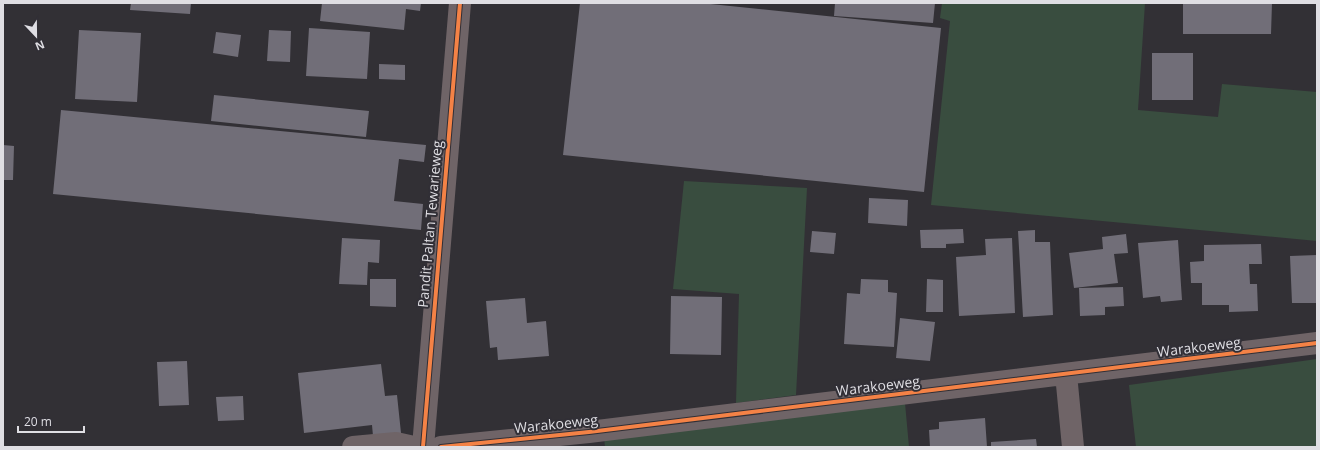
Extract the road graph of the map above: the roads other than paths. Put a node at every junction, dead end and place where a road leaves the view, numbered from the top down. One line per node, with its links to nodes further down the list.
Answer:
1 (460, 3): 6 (street, Pandit Paltan Tewarieweg)
2 (1317, 343): 3 (street, Warakoeweg)
3 (1066, 374): 7 (street, Warakoeweg); 8 (street)
4 (353, 447): 5 (street)
5 (414, 447)
6 (422, 447)
7 (441, 447)
8 (1073, 447)

